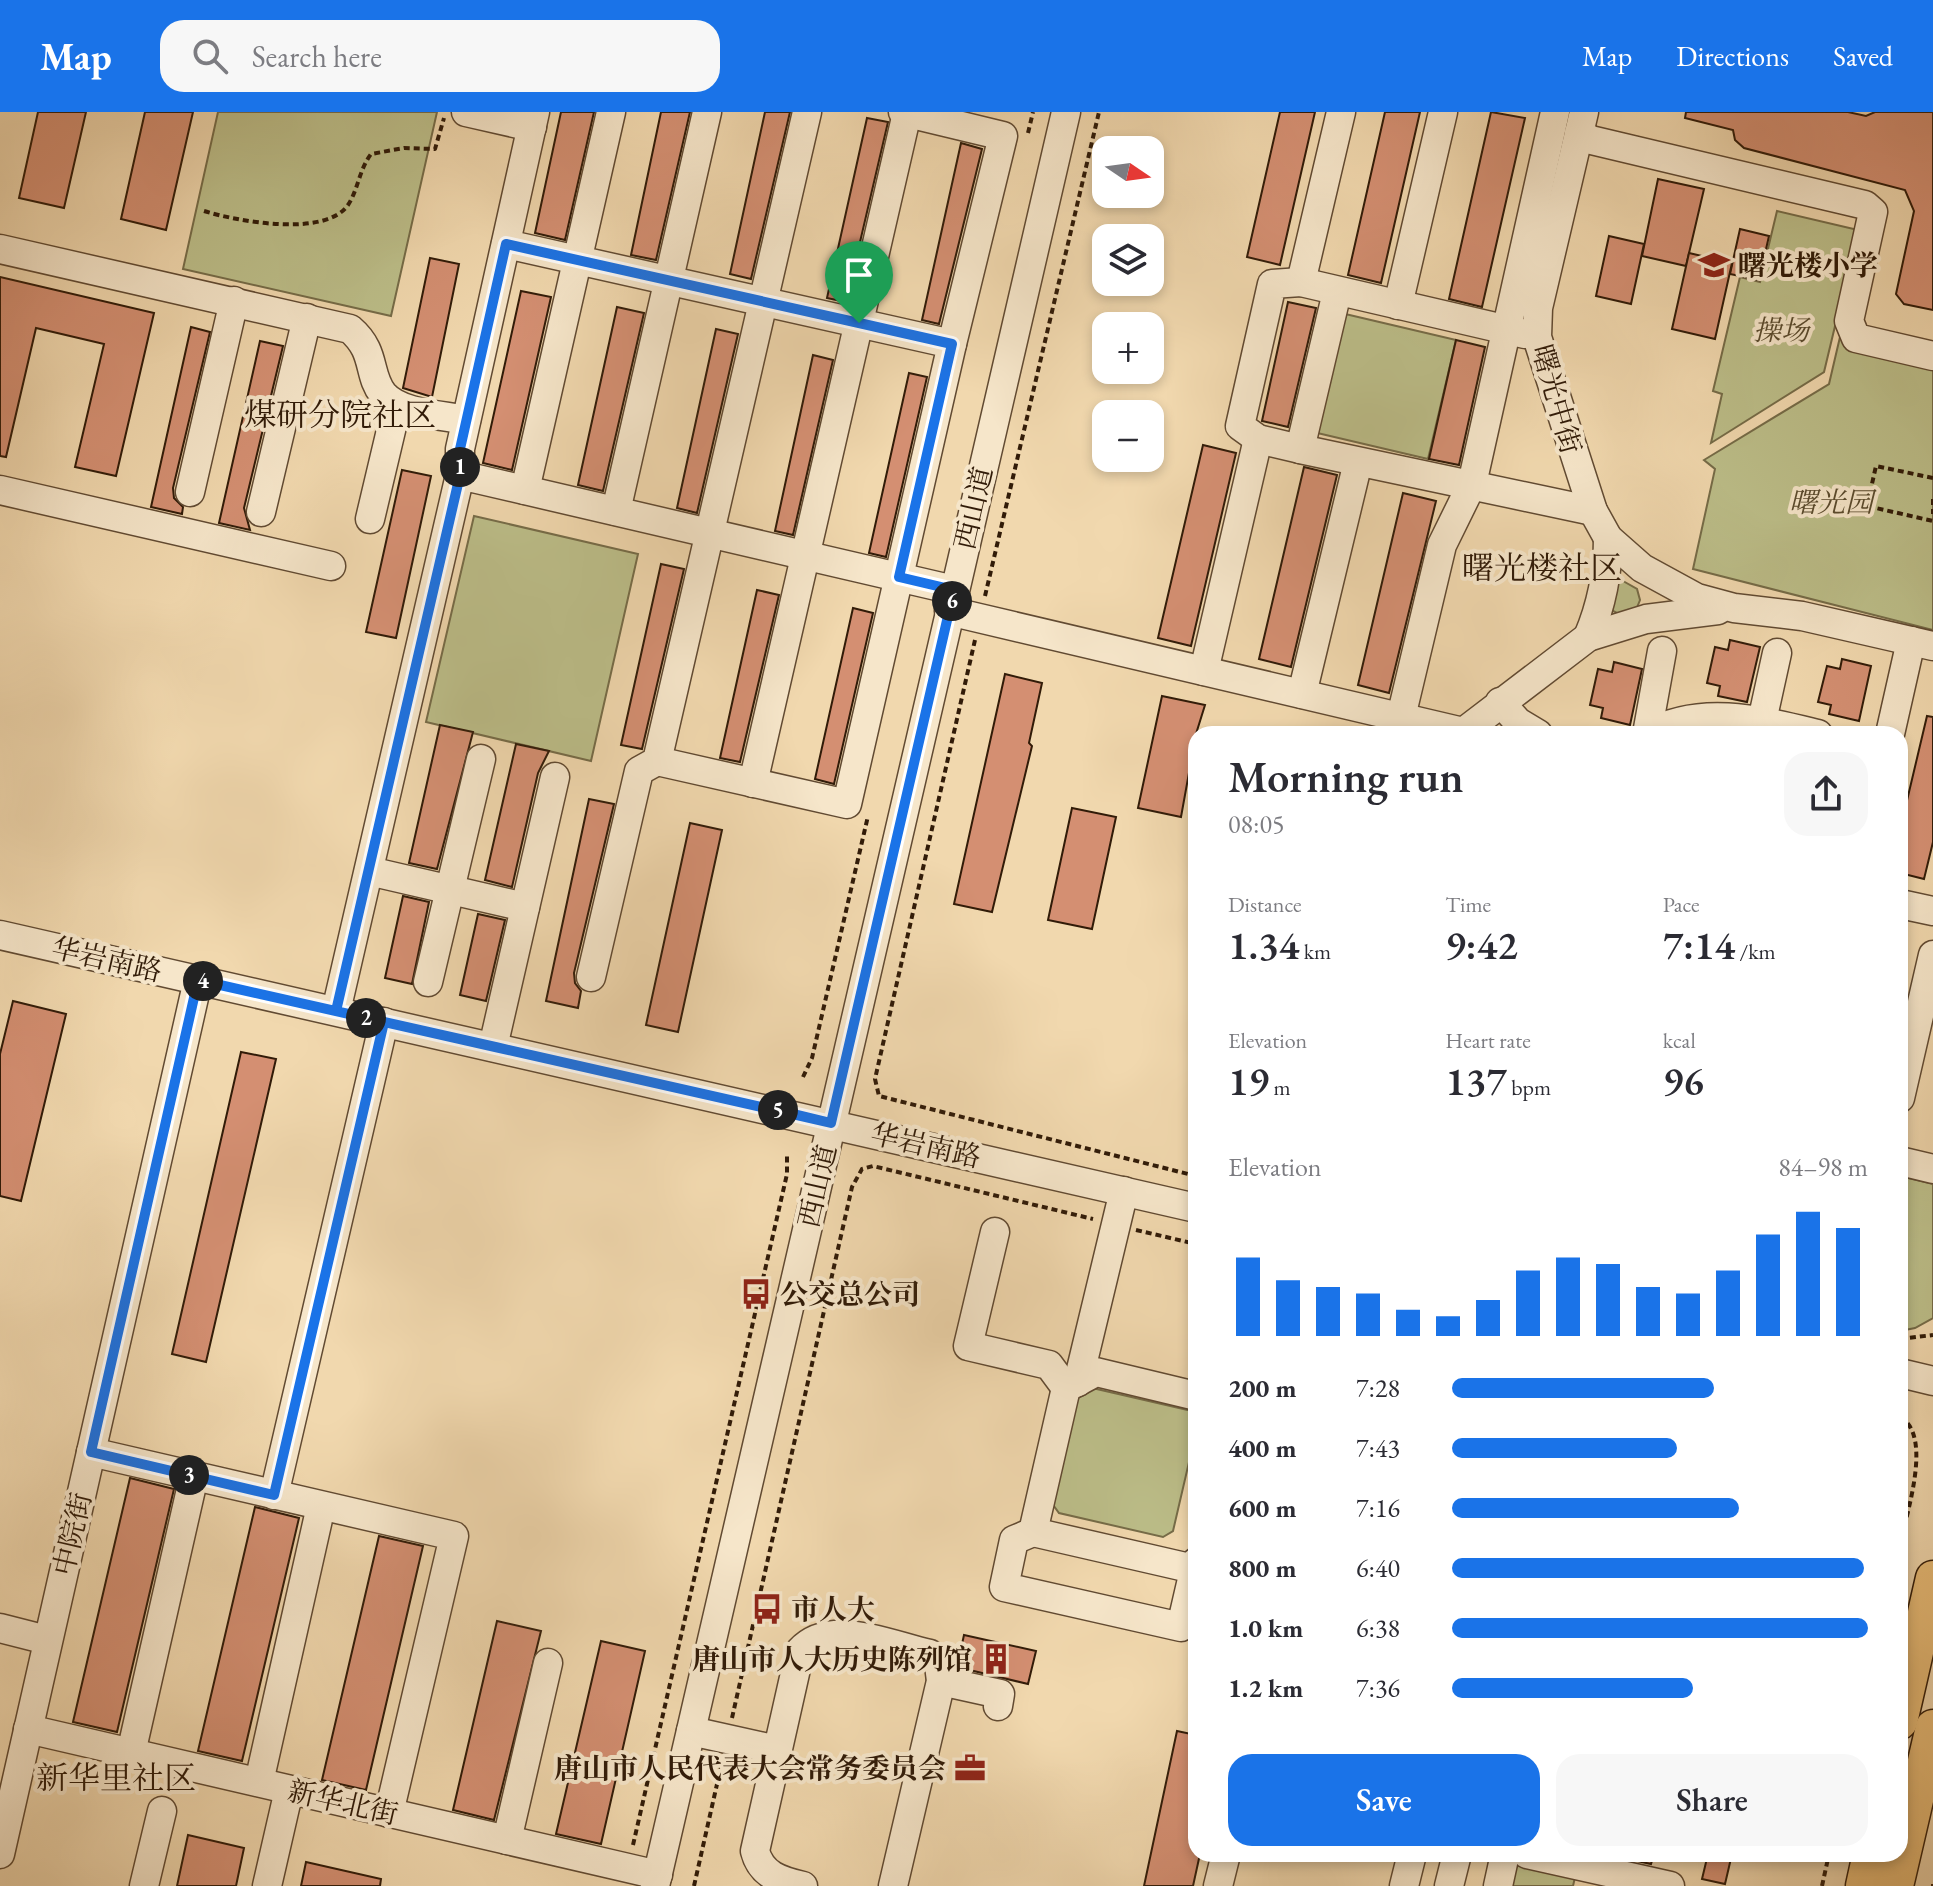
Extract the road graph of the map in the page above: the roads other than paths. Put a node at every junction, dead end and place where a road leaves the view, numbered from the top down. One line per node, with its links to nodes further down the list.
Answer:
1 (611, 112): 14 (street)
2 (707, 112): 15 (street)
3 (807, 112): 19 (street)
4 (905, 112): 22 (street); 25 (street)
5 (1066, 112): 47 (street, 西山道)
6 (1341, 112): 16 (street)
7 (1443, 112): 20 (street)
8 (1555, 112): 23 (street)
9 (478, 113): 11 (street)
10 (1582, 117): 24 (street, 曙光中街); 26 (street); 27 (street)
11 (534, 120): 12 (street)
12 (506, 244): 14 (street); 29 (street)
13 (0, 249): 18 (street)
14 (578, 259): 15 (street); 36 (street)
15 (668, 280): 19 (street); 38 (street)
16 (1301, 282): 17 (street); 30 (street)
17 (1337, 292): 20 (street); 31 (street)
18 (234, 301): 21 (street); 37 (street)
19 (763, 301): 22 (street); 42 (street)
20 (1398, 305): 23 (street)
21 (307, 318): 28 (street); 40 (street)
22 (859, 323): 25 (street); 44 (street)
23 (1507, 329): 24 (street); 34 (street)
24 (1537, 337): 39 (street, 曙光中街)
25 (952, 344): 46 (street)
26 (1933, 349)
27 (1933, 356)
28 (397, 405): 29 (street); 41 (street)
29 (466, 420): 33 (street)
30 (1258, 439): 31 (street); 53 (street)
31 (1300, 449): 32 (street)
32 (1358, 462): 34 (street); 54 (street)
33 (460, 475): 36 (street); 69 (street)
34 (1472, 484): 39 (street); 56 (street)
35 (0, 490): 45 (street)
36 (525, 490): 38 (street)
37 (190, 492)
38 (616, 511): 42 (street)
39 (1593, 511): 43 (street, 曙光中街)
40 (261, 512)
41 (370, 519)
42 (710, 533): 44 (street); 66 (street)
43 (1608, 538): 48 (street, 曙光中街); 49 (street)
44 (805, 555): 46 (street); 68 (street)
45 (331, 566)
46 (899, 577): 47 (street); 68 (street)
47 (952, 600): 53 (street); 83 (street, 西山道)
48 (1734, 608): 49 (street, 曙光中街); 50 (street, 曙光中街)
49 (1588, 637): 55 (street, 曙光中街)
50 (1922, 643): 64 (street)
51 (1662, 651): 61 (street)
52 (1777, 653): 57 (street)
53 (1204, 671): 54 (street)
54 (1302, 694): 56 (street)
55 (1500, 702): 59 (street, 曙光中街); 60 (street)
56 (1401, 717): 58 (street)
57 (1762, 721): 62 (street); 63 (street)
58 (1435, 726)
59 (1471, 726)
60 (1525, 726)
61 (1649, 726)
62 (1667, 726)
63 (1784, 726)
64 (1893, 726)
65 (481, 759): 70 (street)
66 (657, 761): 68 (street); 76 (street)
67 (555, 777): 72 (street)
68 (753, 783)
69 (369, 871): 70 (street); 79 (street)
70 (450, 889): 72 (street); 78 (street)
71 (1908, 906): 73 (street)
72 (525, 907): 81 (street)
73 (1933, 911)
74 (0, 935): 77 (street, 华岩南路)
75 (1933, 955): 82 (street)
76 (591, 977)
77 (198, 980): 79 (street, 华岩南路); 93 (street, 中院街)
78 (428, 982)
79 (336, 1011): 80 (street, 华岩南路)
80 (384, 1022): 81 (street, 华岩南路); 95 (street)
81 (493, 1047): 83 (street, 华岩南路)
82 (1908, 1063)
83 (831, 1123): 86 (street, 华岩南路); 109 (street, 西山道)
84 (1908, 1163): 85 (street)
85 (1933, 1169)
86 (1124, 1191): 87 (street, 华岩南路); 91 (street)
87 (1188, 1206)
88 (995, 1232): 91 (street)
89 (1908, 1375): 90 (street)
90 (1933, 1381)
91 (1072, 1385): 92 (street); 97 (street)
92 (1188, 1394)
93 (91, 1452): 94 (street); 102 (street, 中院街)
94 (194, 1476): 95 (street); 111 (street)
95 (274, 1495): 96 (street)
96 (321, 1506): 112 (street); 115 (street)
97 (1033, 1532): 98 (street); 100 (street)
98 (1188, 1565)
99 (1933, 1578): 105 (main road)
100 (1188, 1596)
101 (0, 1628): 102 (street)
102 (47, 1640): 108 (street, 中院街)
103 (548, 1663): 117 (street)
104 (941, 1681): 106 (street); 110 (street); 131 (street)
105 (1908, 1687)
106 (998, 1706)
107 (1933, 1727): 116 (main road)
108 (28, 1729): 111 (street, 新华北街); 118 (street, 中院街)
109 (691, 1731): 110 (street); 127 (street, 西山道)
110 (777, 1750): 130 (street)
111 (131, 1753): 112 (street, 新华北街)
112 (259, 1782): 113 (street, 新华北街)
113 (289, 1790): 115 (street, 新华北街); 129 (street)
114 (162, 1811): 128 (street)
115 (389, 1813): 117 (street, 新华北街)
116 (1908, 1834)
117 (507, 1840): 127 (street, 新华北街)
118 (0, 1854)
119 (1224, 1862): 132 (street)
120 (1410, 1862): 133 (street)
121 (1455, 1862): 134 (street)
122 (1503, 1862): 135 (street)
123 (1547, 1862): 126 (street)
124 (1868, 1862): 137 (main road)
125 (1902, 1862): 138 (main road)
126 (1581, 1876): 136 (street)
127 (657, 1881)
128 (144, 1886)
129 (267, 1886)
130 (803, 1886)
131 (893, 1886)
132 (1218, 1886)
133 (1404, 1886)
134 (1449, 1886)
135 (1498, 1886)
136 (1670, 1886)
137 (1863, 1886)
138 (1896, 1886)

